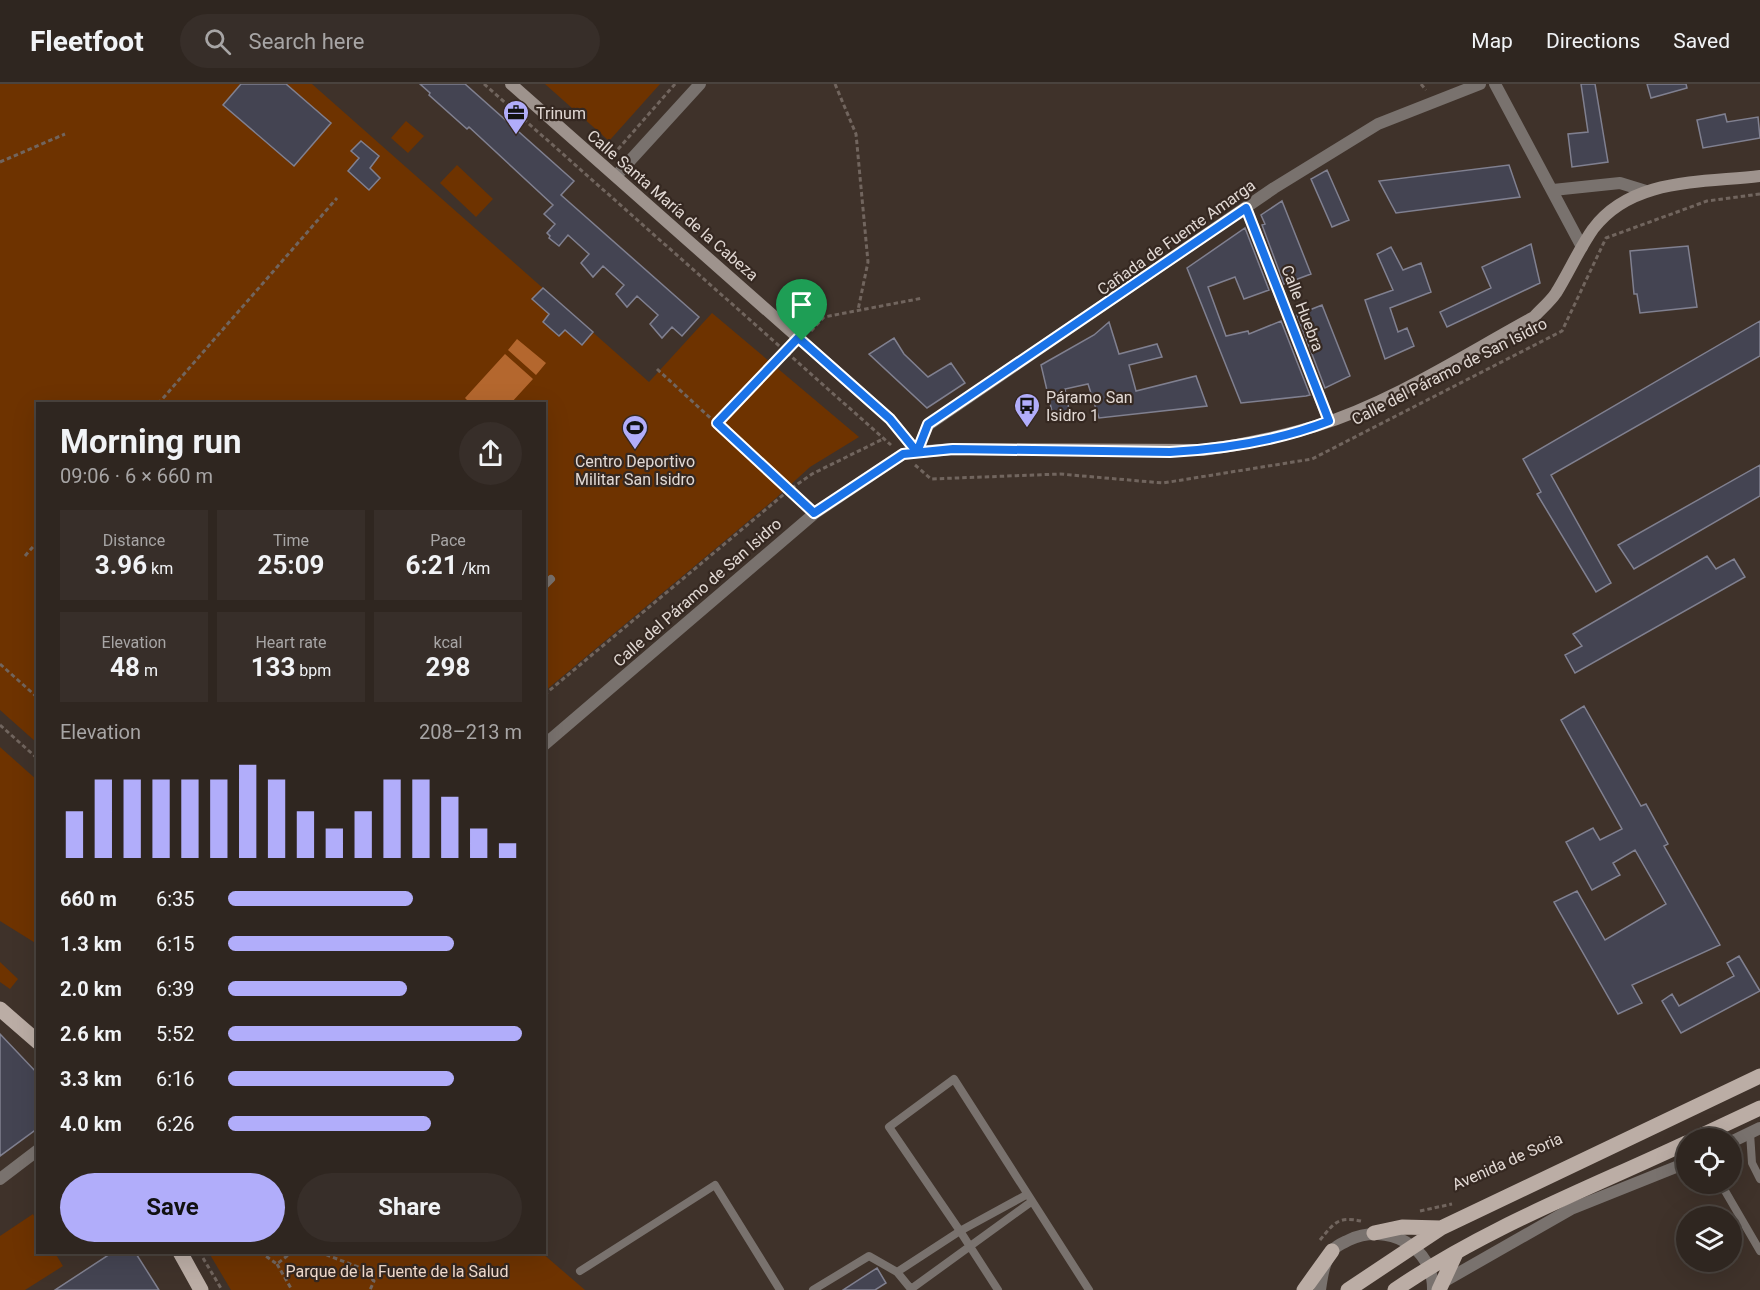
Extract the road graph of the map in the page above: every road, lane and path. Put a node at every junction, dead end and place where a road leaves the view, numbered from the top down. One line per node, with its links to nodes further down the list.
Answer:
1 (484, 84): 22 (path, Calle Santa María de la Cabeza)
2 (511, 84): 11 (street, Calle Santa María de la Cabeza)
3 (675, 84): 9 (path)
4 (700, 84): 11 (street)
5 (835, 84): 20 (path)
6 (1480, 84): 17 (street, Cañada de Fuente Amarga)
7 (1495, 84): 13 (street)
8 (65, 134): 10 (path)
9 (610, 158)
10 (0, 162)
11 (616, 176): 21 (street, Calle Santa María de la Cabeza)
12 (1760, 176): 14 (street, Calle del Páramo de San Isidro)
13 (1554, 190): 14 (street, Calle del Páramo de San Isidro); 18 (street)
14 (1646, 191): 18 (street, Calle del Páramo de San Isidro)
15 (1760, 194): 29 (path, Calle del Páramo de San Isidro)
16 (337, 198): 24 (path)
17 (1246, 208): 25 (street, Calle Huebra); 28 (street, Cañada de Fuente Amarga)
18 (1582, 247): 25 (street, Calle del Páramo de San Isidro)
19 (923, 298): 20 (path)
20 (858, 310): 21 (path)
21 (800, 339): 22 (path); 28 (street, Calle Santa María de la Cabeza)
22 (786, 351): 26 (path); 27 (path, Calle Santa María de la Cabeza)
23 (657, 369): 26 (path)
24 (160, 402)
25 (1329, 421): 28 (street, Calle del Páramo de San Isidro)
26 (717, 423): 30 (path)
27 (883, 439): 30 (path, Calle del Páramo de San Isidro)
28 (917, 452): 31 (street, Calle del Páramo de San Isidro)
29 (917, 467)
30 (789, 490): 31 (path); 37 (path, Calle del Páramo de San Isidro)
31 (814, 513): 40 (street, Calle del Páramo de San Isidro)
32 (36, 543): 33 (path)
33 (25, 556)
34 (551, 579): 35 (lane)
35 (546, 583)
36 (0, 664): 38 (path)
37 (546, 693)
38 (36, 696)
39 (0, 725): 41 (path)
40 (546, 744)
41 (36, 757)
42 (0, 1009): 43 (main road)
43 (36, 1039)
44 (1760, 1076): 58 (main road, Avenida de Soria)
45 (1760, 1108): 46 (main road)
46 (1717, 1128)
47 (1755, 1130): 52 (lane)
48 (1676, 1148): 66 (main road)
49 (36, 1152): 51 (street)
50 (1676, 1166): 76 (street)
51 (0, 1179)
52 (1760, 1179)
53 (1727, 1194): 65 (lane)
54 (1028, 1198): 59 (lane); 59 (lane); 61 (lane); 85 (lane)
55 (1456, 1203): 56 (path, Avenida de Soria)
56 (1410, 1213)
57 (1363, 1221): 63 (path)
58 (1441, 1228): 60 (main road); 62 (main road, Avenida de Soria)
59 (960, 1231): 61 (lane); 75 (lane)
60 (1374, 1233): 62 (street); 64 (street)
61 (969, 1245): 77 (lane); 84 (lane)
62 (1415, 1246): 73 (street); 88 (main road, Avenida de Soria)
63 (1315, 1249)
64 (1332, 1251): 86 (main road); 87 (street)
65 (1760, 1251)
66 (1456, 1253): 73 (main road); 76 (main road)
67 (181, 1254): 78 (main road)
68 (201, 1254): 79 (path)
69 (263, 1254): 72 (path)
70 (290, 1254): 72 (path)
71 (325, 1254): 81 (path)
72 (277, 1264): 80 (path)
73 (1429, 1267): 76 (street); 89 (main road)
74 (580, 1271): 82 (lane)
75 (897, 1272): 77 (lane); 83 (lane)
76 (1438, 1287)
77 (911, 1289)
78 (201, 1290)
79 (222, 1290)
80 (292, 1290)
81 (370, 1290)
82 (780, 1290)
83 (813, 1290)
84 (998, 1290)
85 (1089, 1290)
86 (1304, 1290)
87 (1320, 1290)
88 (1348, 1290)
89 (1395, 1290)

